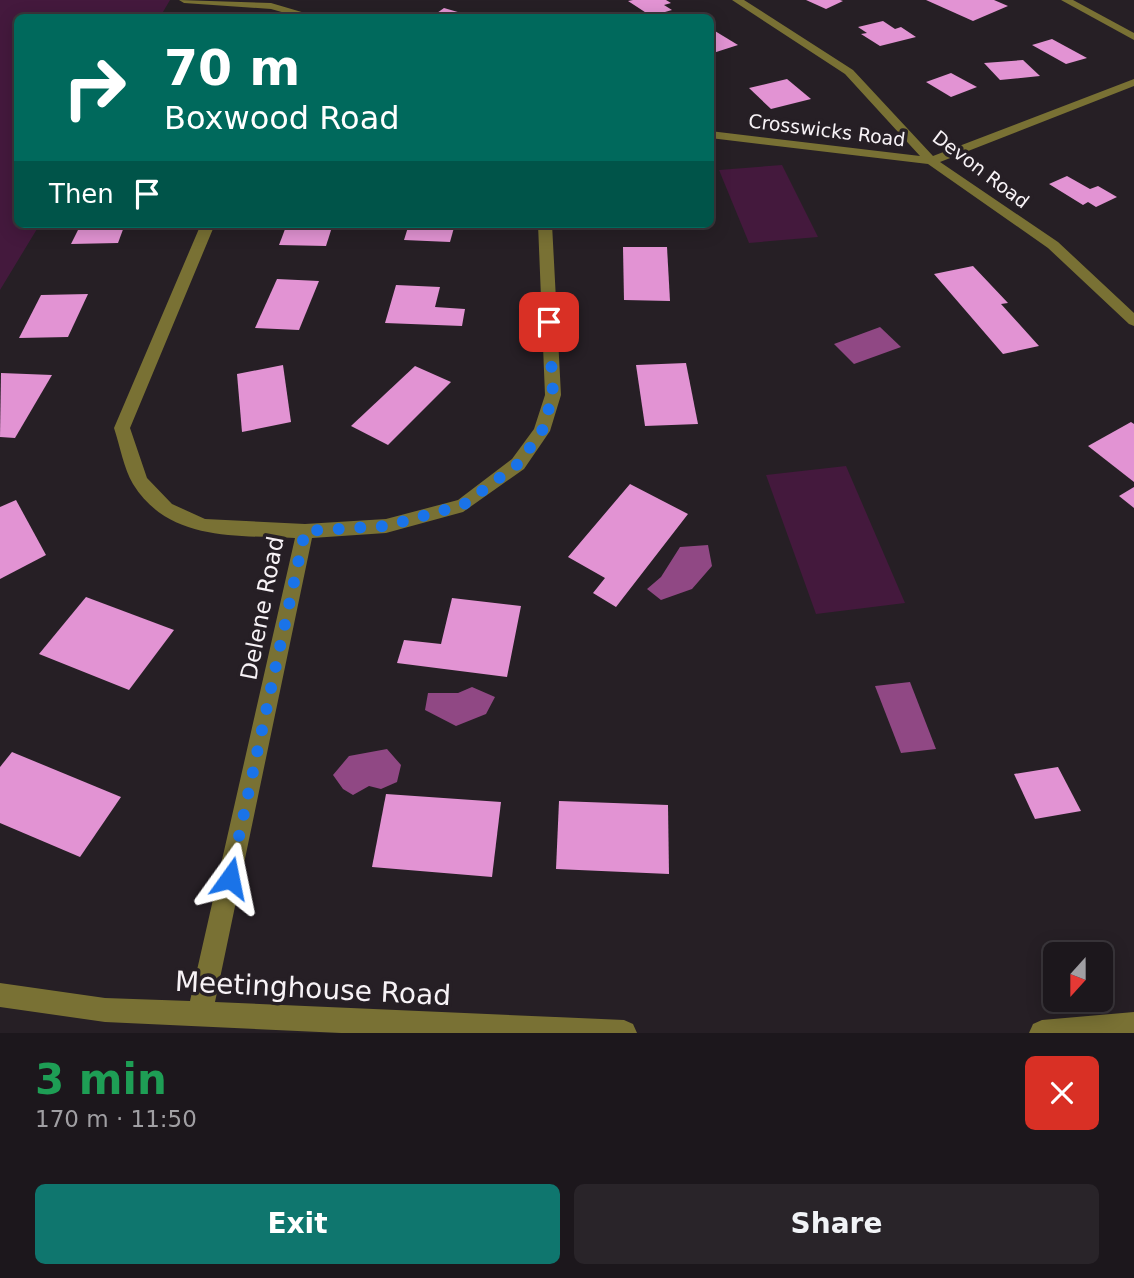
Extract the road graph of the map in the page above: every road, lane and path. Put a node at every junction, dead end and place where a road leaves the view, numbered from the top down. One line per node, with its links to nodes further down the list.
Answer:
1 (184, 0): 4 (street)
2 (737, 0): 8 (street, Devon Road)
3 (1066, 0): 5 (street)
4 (293, 14)
5 (1134, 37)
6 (1134, 82): 8 (street, Crosswicks Road)
7 (714, 134): 8 (street, Crosswicks Road)
8 (931, 161): 11 (street, Devon Road)
9 (206, 228): 12 (street, Delene Road)
10 (545, 228): 12 (street)
11 (1134, 321)
12 (305, 531): 14 (street, Delene Road)
13 (0, 995): 14 (street, Meetinghouse Road)
14 (200, 1014): 16 (street, Meetinghouse Road)
15 (1134, 1025): 17 (street)
16 (624, 1033)
17 (1042, 1033)

